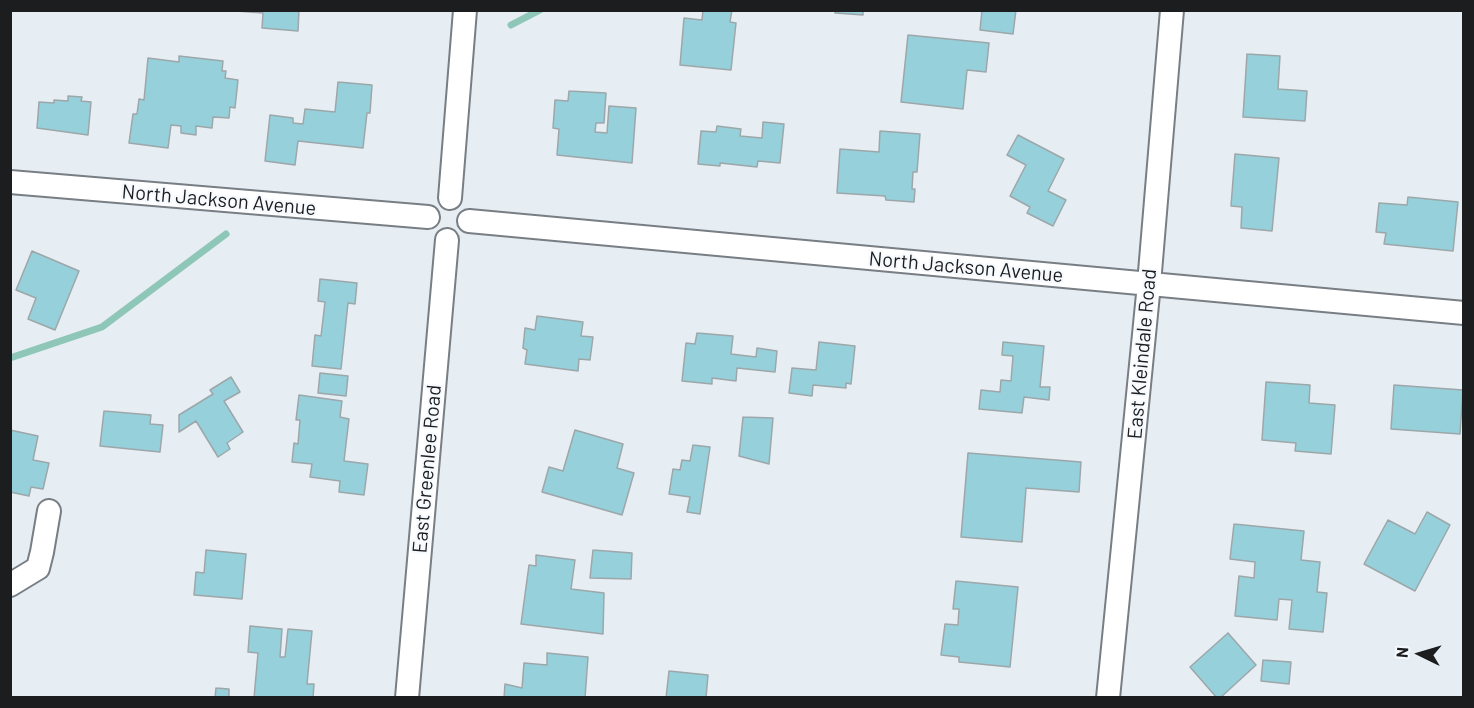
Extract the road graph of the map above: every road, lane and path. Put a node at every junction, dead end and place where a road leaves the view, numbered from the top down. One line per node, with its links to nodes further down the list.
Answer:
1 (465, 10): 4 (street)
2 (1172, 10): 8 (street, East Kleindale Road)
3 (10, 182): 5 (street, North Jackson Avenue)
4 (450, 198): 5 (street); 6 (street)
5 (428, 218): 7 (street)
6 (469, 221): 7 (street); 8 (street, North Jackson Avenue)
7 (447, 240): 12 (street, East Greenlee Road)
8 (1149, 284): 9 (street, North Jackson Avenue); 13 (street, East Kleindale Road)
9 (1464, 313)
10 (49, 511): 11 (street)
11 (10, 585)
12 (407, 698)
13 (1108, 698)

